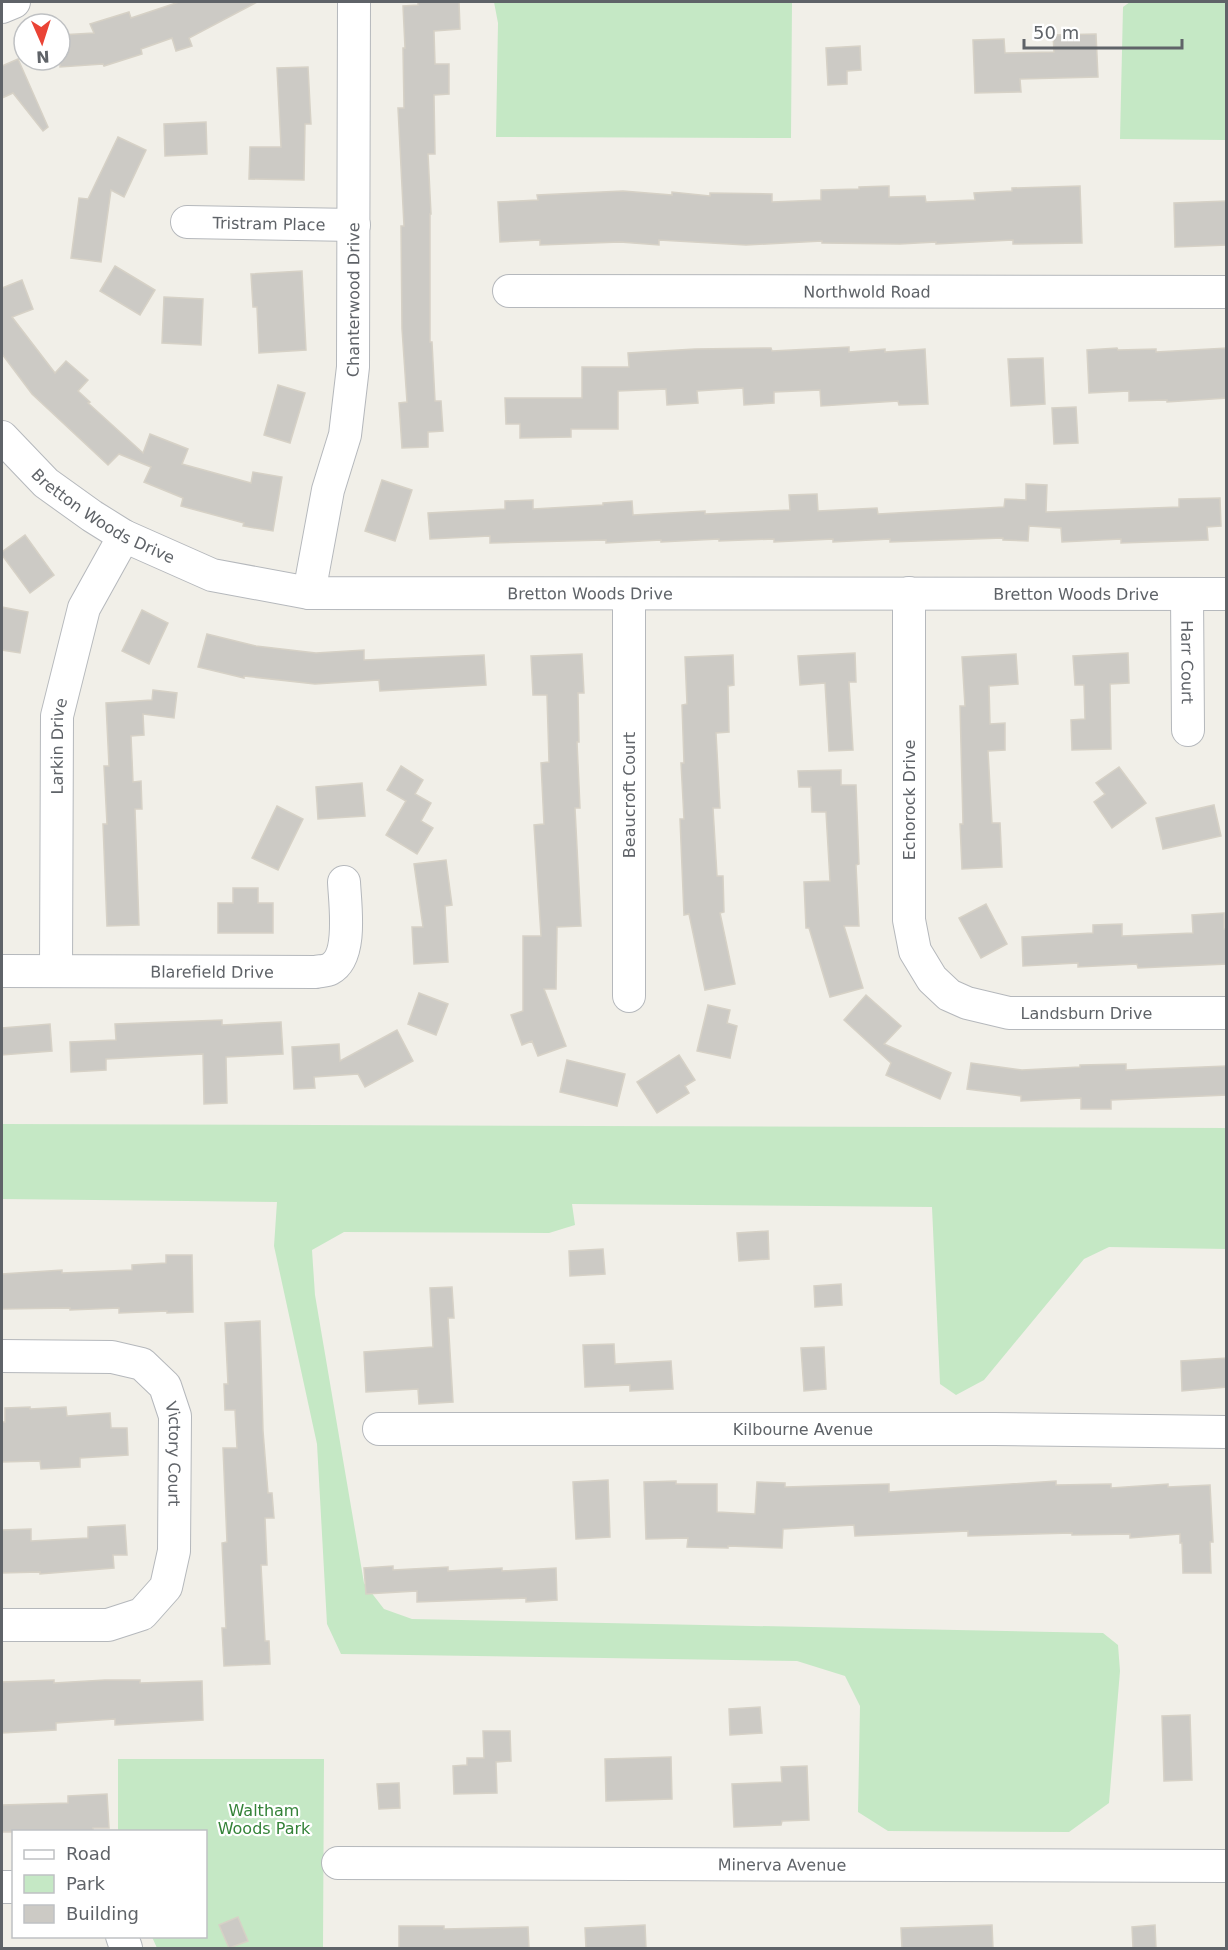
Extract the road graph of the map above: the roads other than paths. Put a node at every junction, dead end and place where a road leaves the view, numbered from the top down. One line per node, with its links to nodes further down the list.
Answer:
1 (14, 2): 3 (street)
2 (354, 2): 5 (street, Chanterwood Drive)
3 (2, 6)
4 (186, 222): 5 (street, Tristram Place)
5 (354, 225): 10 (street, Chanterwood Drive)
6 (509, 291): 7 (street, Northwold Road)
7 (1227, 292)
8 (2, 436): 9 (street, Bretton Woods Drive)
9 (124, 536): 10 (street, Bretton Woods Drive); 18 (street, Larkin Drive)
10 (309, 593): 12 (street, Bretton Woods Drive)
11 (909, 593): 12 (street, Bretton Woods Drive); 13 (street, Bretton Woods Drive); 19 (street, Echorock Drive)
12 (629, 594): 20 (street, Beaucroft Court)
13 (1187, 594): 14 (street, Bretton Woods Drive); 15 (street, Harr Court)
14 (1227, 594)
15 (1188, 730)
16 (344, 882): 18 (street, Blarefield Drive)
17 (2, 971): 18 (street, Blarefield Drive)
18 (56, 971)
19 (949, 995): 21 (street, Landsburn Drive)
20 (629, 996)
21 (1227, 1013)
22 (2, 1356): 25 (street, Victory Court)
23 (379, 1429): 24 (street, Kilbourne Avenue)
24 (1227, 1432)
25 (2, 1625)
26 (339, 1863): 27 (street, Minerva Avenue)
27 (1227, 1866)

